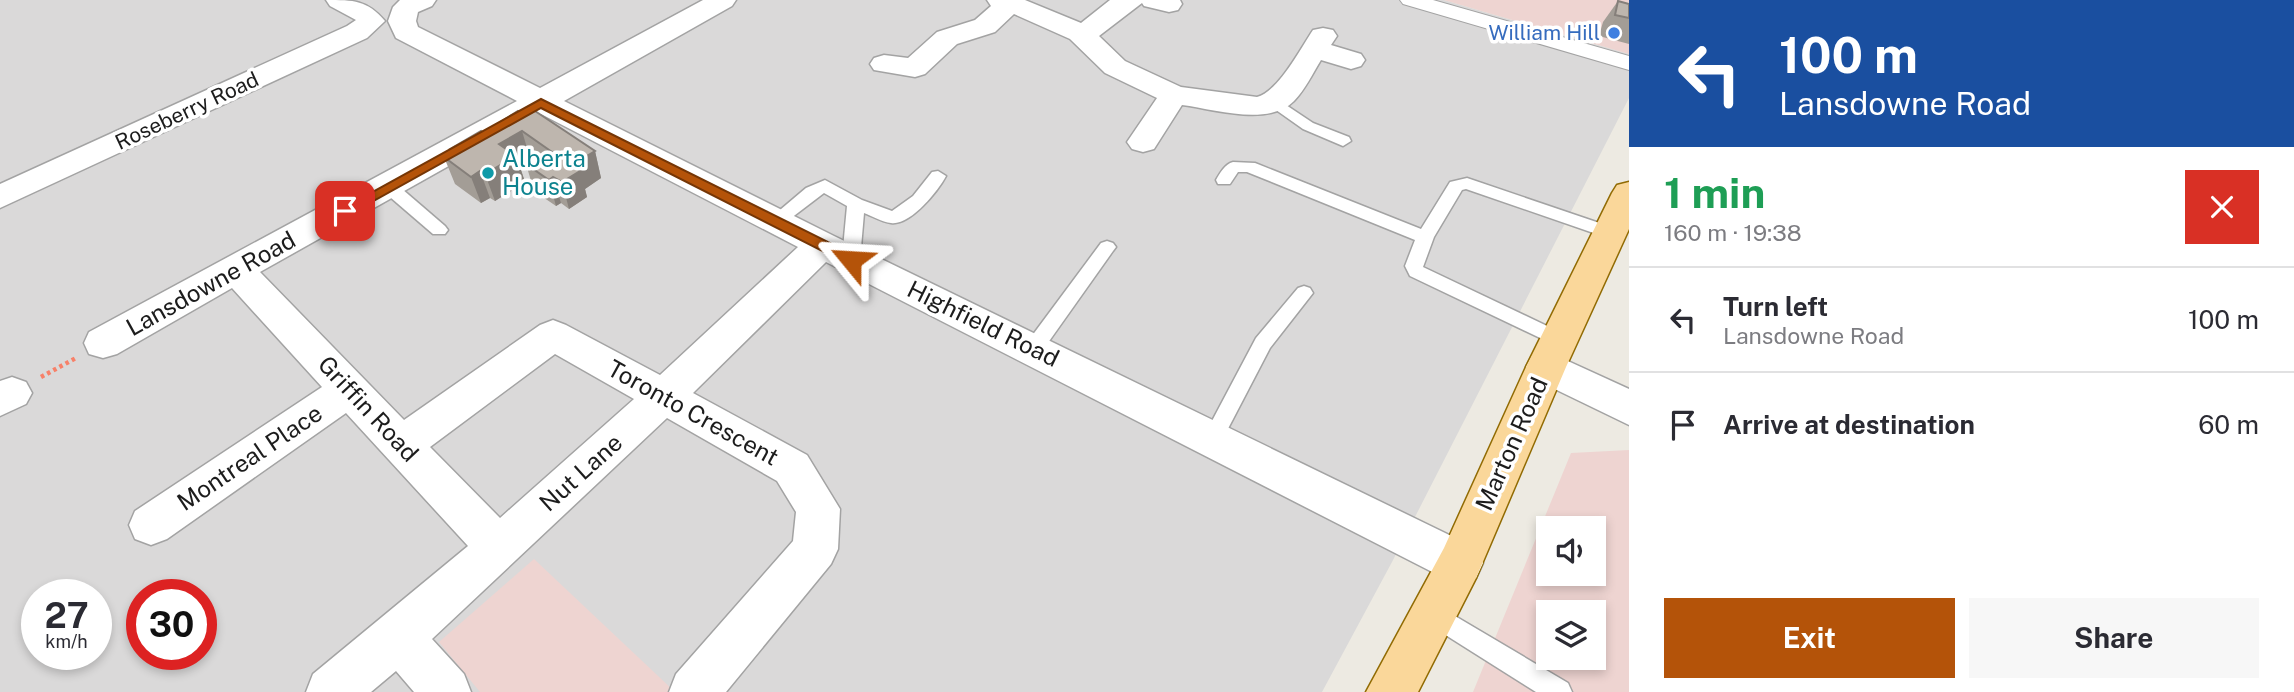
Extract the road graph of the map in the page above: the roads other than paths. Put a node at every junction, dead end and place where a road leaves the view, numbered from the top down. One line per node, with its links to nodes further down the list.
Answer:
1 (339, 0): 6 (street, Highfield Road)
2 (723, 0): 13 (street, Lansdowne Road)
3 (1130, 0): 7 (street)
4 (1410, 0): 9 (street)
5 (1004, 2): 7 (street); 10 (street)
6 (398, 14): 13 (street, Highfield Road); 20 (street, Roseberry Road)
7 (1080, 33): 11 (street)
8 (1351, 60): 12 (street)
9 (1629, 63)
10 (884, 64)
11 (1174, 94): 12 (street); 15 (street)
12 (1274, 102): 14 (lane)
13 (541, 103): 18 (street, Lansdowne Road); 22 (street, Highfield Road)
14 (1343, 141)
15 (1143, 142)
16 (938, 176): 21 (lane)
17 (1224, 180): 25 (lane)
18 (389, 187): 23 (lane); 28 (street, Lansdowne Road)
19 (1629, 193): 24 (main road, Marton Road)
20 (0, 197)
21 (856, 204): 22 (lane); 27 (lane)
22 (776, 221): 27 (street, Highfield Road)
23 (439, 230)
24 (1611, 233): 25 (lane); 32 (main road, Marton Road)
25 (1426, 237): 32 (lane)
26 (1107, 247): 31 (lane)
27 (837, 252): 31 (street, Highfield Road); 34 (street, Nut Lane)
28 (236, 271): 30 (street, Lansdowne Road); 33 (street, Griffin Road)
29 (1304, 293): 36 (lane)
30 (103, 343)
31 (1033, 349): 36 (street, Highfield Road)
32 (1553, 354): 35 (street); 40 (main road, Marton Road)
33 (349, 390): 37 (street, Griffin Road); 38 (street, Montreal Place)
34 (665, 397): 37 (street, Toronto Crescent); 39 (street, Nut Lane); 45 (street, Toronto Crescent)
35 (1629, 408)
36 (1213, 438): 40 (street, Highfield Road)
37 (401, 445): 39 (street, Griffin Road)
38 (152, 525)
39 (499, 548): 42 (street, Nut Lane)
40 (1460, 563): 41 (main road, Marton Road)
41 (1433, 614): 46 (main road, Marton Road); 47 (lane)
42 (400, 638): 43 (street, Nut Lane); 44 (street)
43 (331, 692)
44 (446, 692)
45 (694, 692)
46 (1391, 692)
47 (1559, 692)

